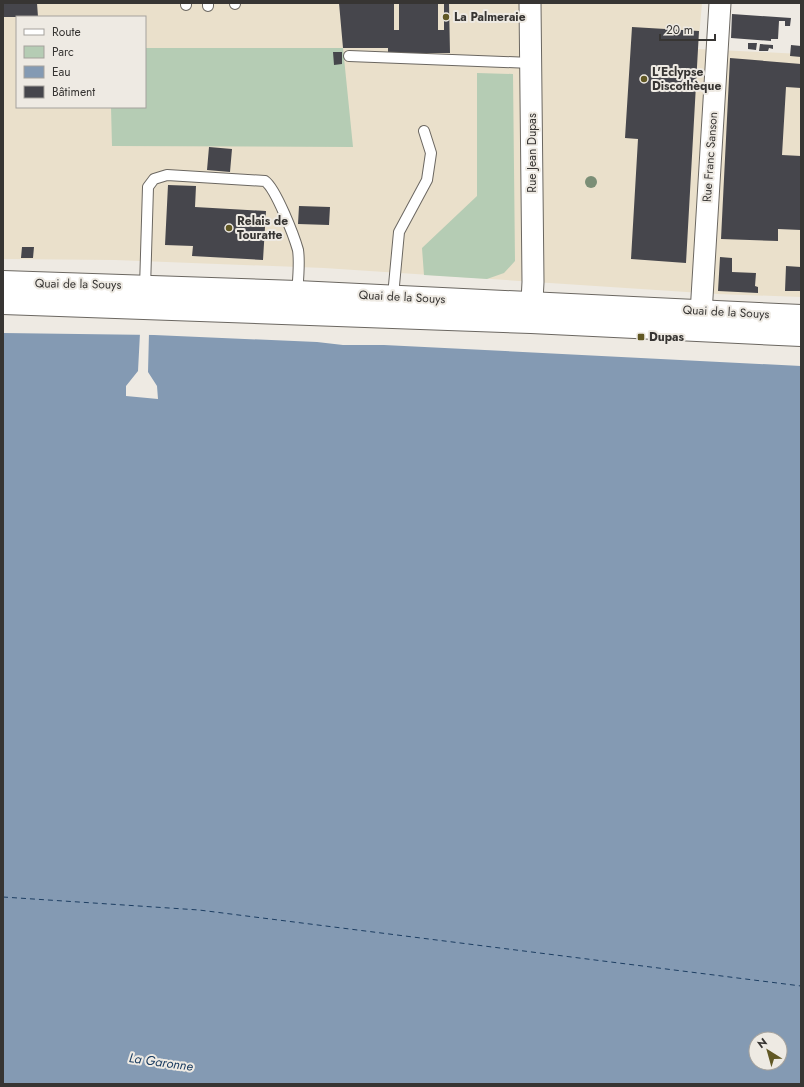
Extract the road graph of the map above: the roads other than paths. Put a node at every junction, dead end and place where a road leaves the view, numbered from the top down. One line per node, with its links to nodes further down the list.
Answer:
1 (530, 3): 4 (street, Rue Jean Dupas)
2 (720, 3): 15 (street, Rue Franc Sanson)
3 (349, 56): 4 (lane)
4 (531, 63): 12 (street, Rue Jean Dupas)
5 (424, 131): 9 (lane)
6 (3, 282): 7 (main road, Quai de la Souys)
7 (145, 286): 8 (main road, Quai de la Souys); 8 (lane); 11 (lane)
8 (298, 292): 9 (main road, Quai de la Souys); 13 (lane)
9 (393, 296): 12 (main road, Quai de la Souys)
10 (3, 303): 11 (main road, Quai de la Souys)
11 (145, 308): 13 (main road, Quai de la Souys)
12 (531, 312): 13 (main road, Quai de la Souys); 15 (main road, Quai de la Souys)
13 (296, 314)
14 (801, 316): 15 (main road, Quai de la Souys)
15 (700, 320): 16 (main road, Quai de la Souys)
16 (801, 335)

